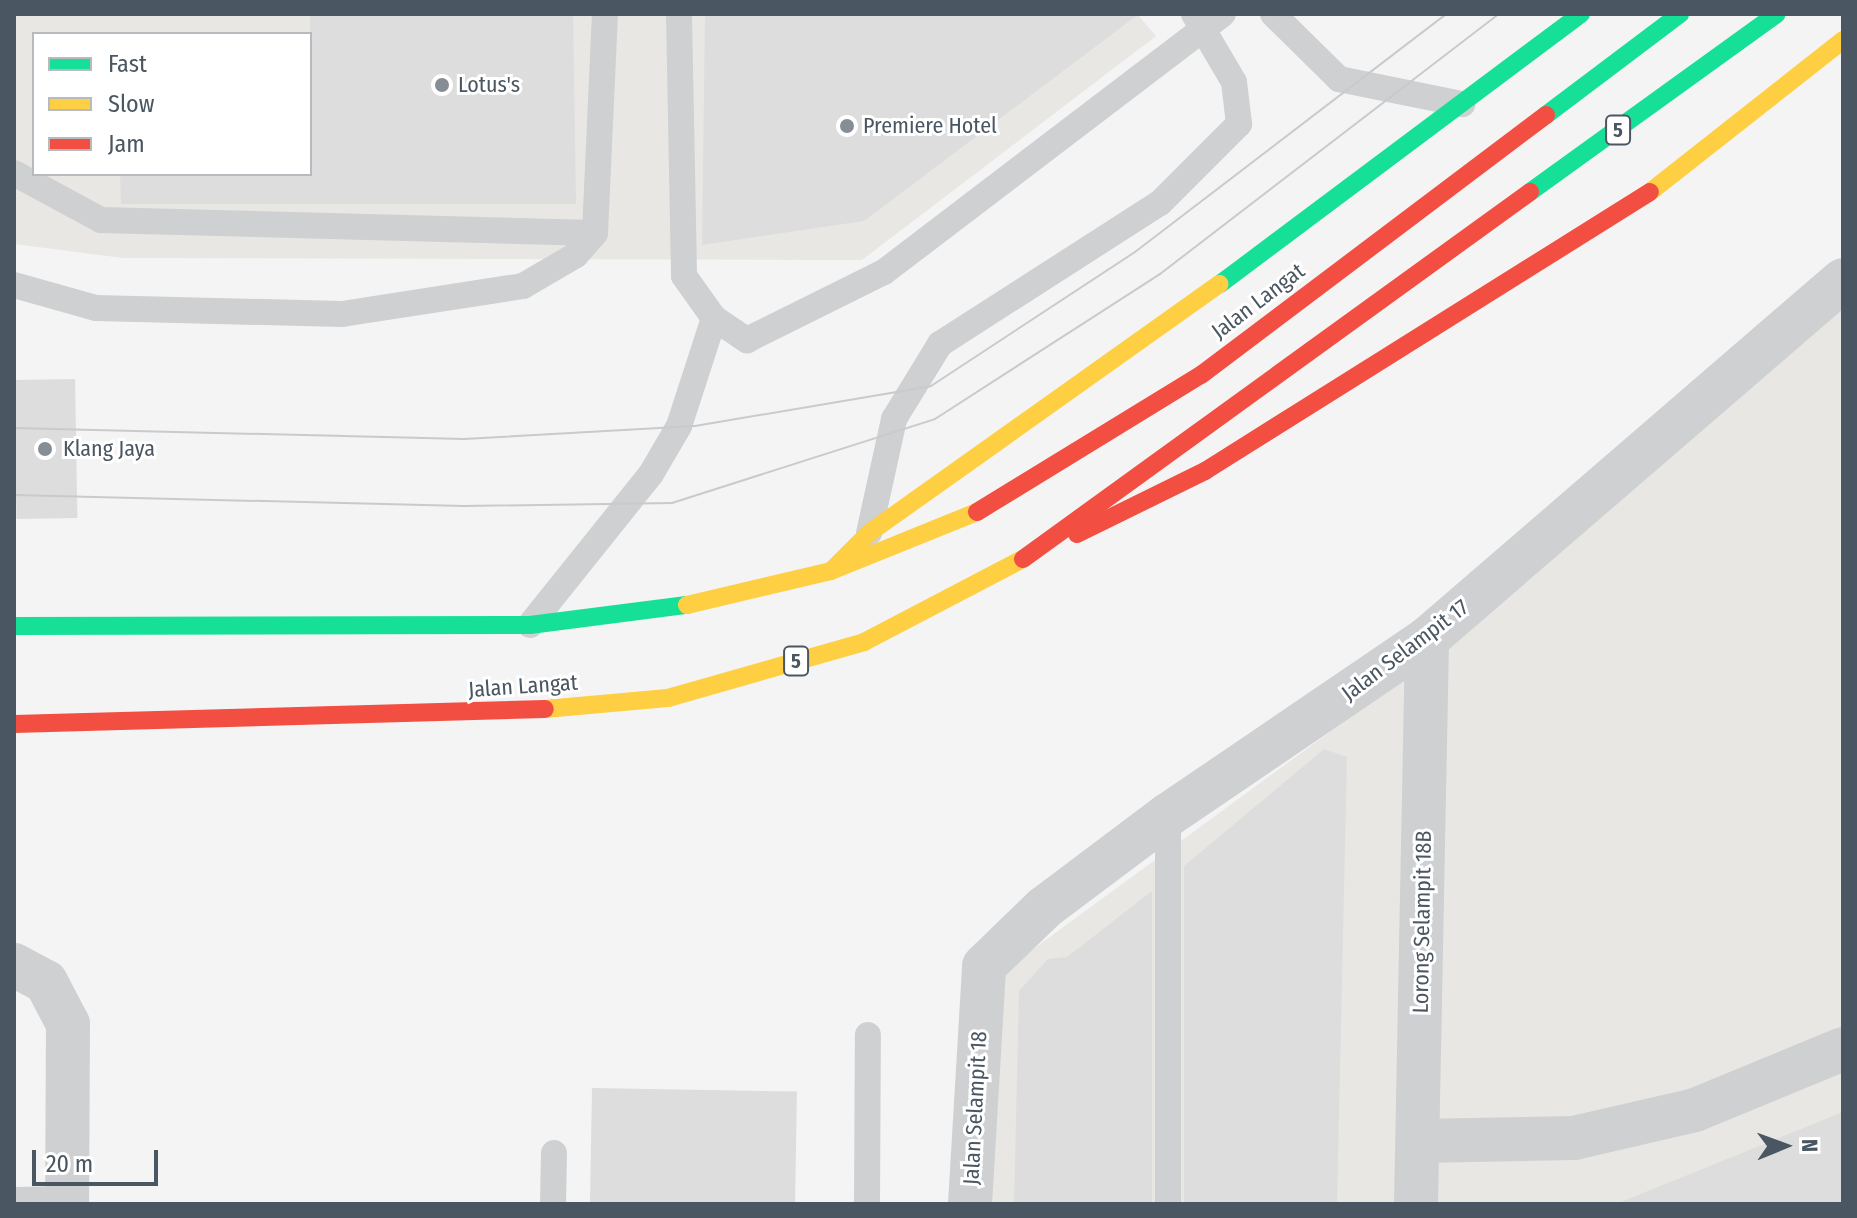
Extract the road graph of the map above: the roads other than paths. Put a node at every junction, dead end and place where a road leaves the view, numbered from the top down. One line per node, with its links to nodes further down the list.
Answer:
1 (605, 14): 11 (lane)
2 (679, 14): 14 (lane)
3 (1273, 14): 9 (lane)
4 (1581, 14): 9 (main road, Jalan Langat)
5 (1680, 14): 17 (main road, Jalan Langat)
6 (1777, 14): 16 (main road, Jalan Langat / 5)
7 (1207, 18): 14 (lane); 15 (lane)
8 (1843, 40): 16 (main road, Jalan Langat / 5)
9 (1462, 104): 15 (main road, Jalan Langat)
10 (14, 173): 11 (lane)
11 (595, 233): 13 (lane)
12 (1843, 280): 20 (street, Jalan Selampit 17)
13 (14, 285)
14 (714, 318): 18 (lane)
15 (869, 533): 17 (main road, Jalan Langat)
16 (1010, 568): 21 (main road, Jalan Langat / 5)
17 (831, 571): 18 (main road, Jalan Langat)
18 (530, 625): 19 (main road, Jalan Langat)
19 (14, 626)
20 (1427, 639): 22 (street, Jalan Selampit 17); 27 (street, Lorong Selampit 18B)
21 (14, 724)
22 (1168, 815): 24 (street, Jalan Selampit 17); 34 (lane)
23 (14, 965): 30 (street)
24 (979, 1013): 33 (street, Jalan Selampit 18)
25 (868, 1035): 32 (lane)
26 (1843, 1049): 27 (street)
27 (1418, 1141): 35 (street, Lorong Selampit 18B)
28 (554, 1153): 31 (lane)
29 (14, 1200): 30 (lane)
30 (68, 1201)
31 (553, 1204)
32 (867, 1204)
33 (970, 1204)
34 (1168, 1204)
35 (1416, 1204)

